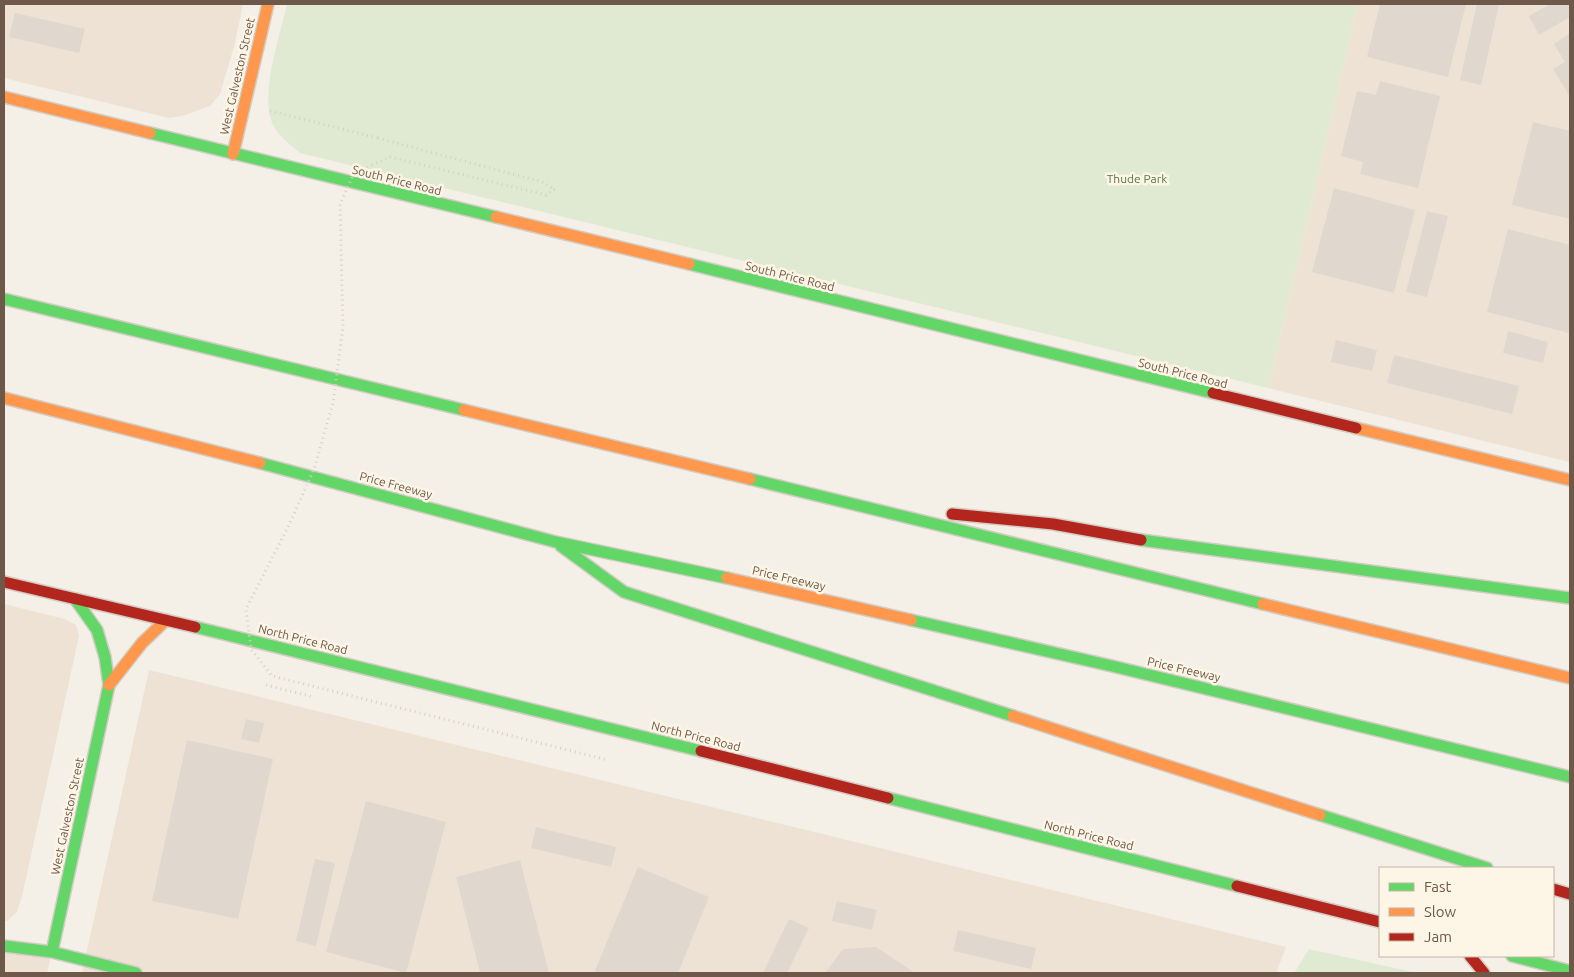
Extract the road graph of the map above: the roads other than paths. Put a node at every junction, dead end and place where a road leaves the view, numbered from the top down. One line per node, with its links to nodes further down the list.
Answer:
1 (268, 4): 3 (main road, West Galveston Street)
2 (4, 97): 3 (main road, South Price Road)
3 (233, 154): 6 (main road, South Price Road)
4 (4, 299): 7 (main road)
5 (4, 398): 8 (main road, Price Freeway)
6 (1570, 480)
7 (844, 502): 10 (main road); 13 (main road)
8 (556, 542): 15 (main road, Price Freeway); 16 (main road)
9 (4, 582): 11 (main road, North Price Road)
10 (1570, 598)
11 (75, 599): 12 (main road, North Price Road); 14 (main road, West Galveston Street)
12 (166, 620): 14 (main road, West Galveston Street); 19 (main road, North Price Road)
13 (1570, 678)
14 (109, 685): 21 (main road, West Galveston Street)
15 (1570, 777)
16 (1484, 867)
17 (1554, 889): 18 (main road)
18 (1570, 894)
19 (1379, 922)
20 (4, 946): 21 (main road)
21 (52, 952): 26 (main road)
22 (1471, 957): 27 (main road)
23 (1517, 957): 24 (main road)
24 (1526, 959): 25 (main road); 28 (main road)
25 (1570, 971)
26 (136, 973)
27 (1484, 973)
28 (1519, 973)

